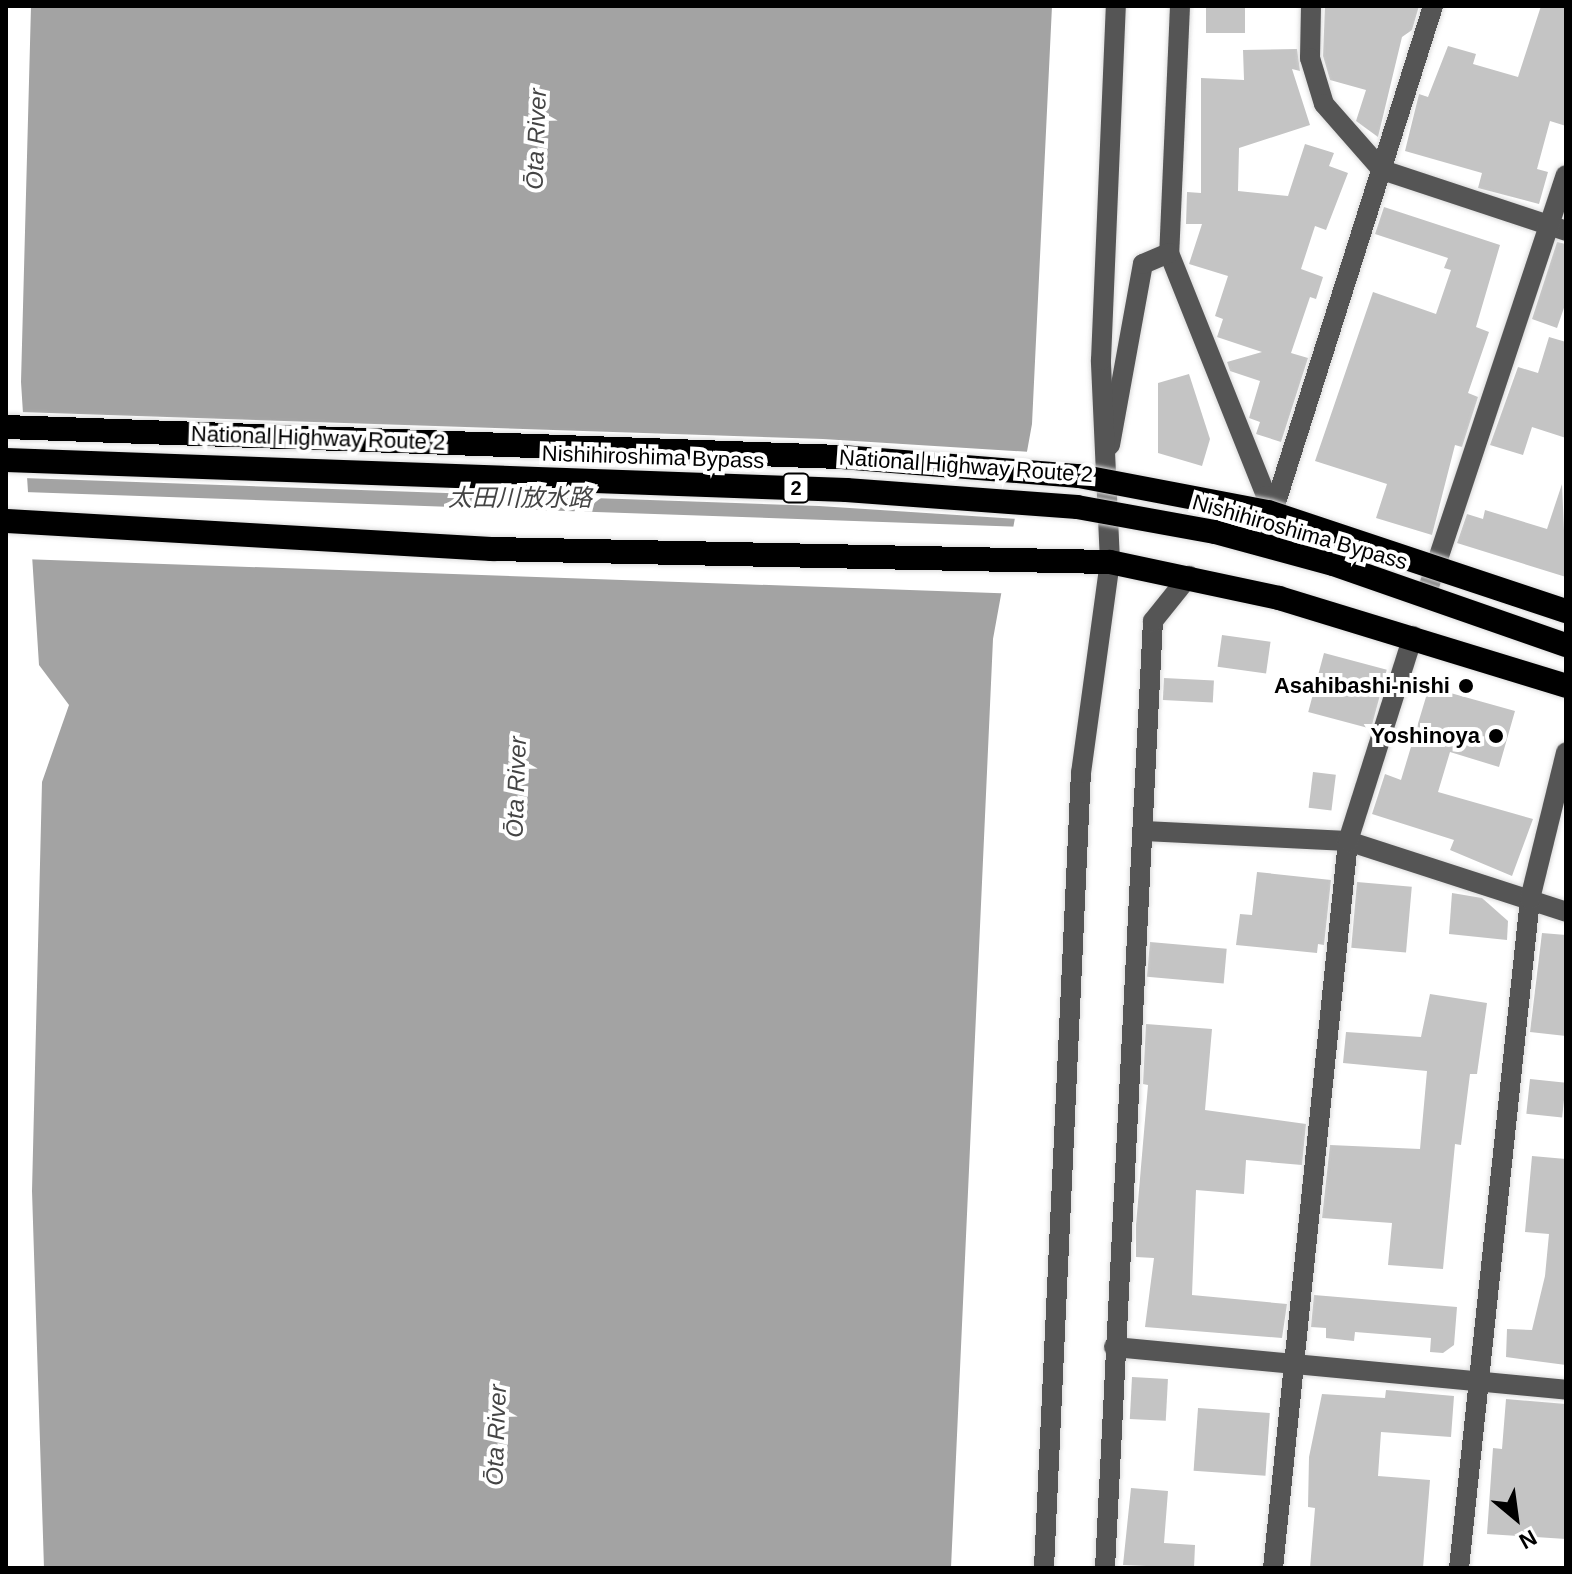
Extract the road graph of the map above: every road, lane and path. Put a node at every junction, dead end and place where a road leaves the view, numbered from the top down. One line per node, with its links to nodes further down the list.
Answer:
1 (1116, 6): 11 (street)
2 (1180, 6): 8 (street)
3 (1311, 6): 5 (street)
4 (1433, 6): 5 (street)
5 (1382, 170): 7 (street); 14 (street)
6 (1566, 175): 7 (street)
7 (1558, 229): 17 (street)
8 (1169, 253): 11 (street); 14 (street)
9 (6, 427): 18 (highway, Nishihiroshima Bypass / 2, bridge)
10 (6, 457): 12 (highway, National Highway Route 2 / 2, bridge); 21 (highway, Nishihiroshima Bypass / 2, bridge)
11 (1106, 460): 12 (street)
12 (1106, 503): 14 (highway, National Highway Route 2 / 2); 15 (street)
13 (6, 521): 15 (highway)
14 (1265, 537): 17 (highway, National Highway Route 2 / 2)
15 (1110, 562): 16 (highway); 32 (street)
16 (1189, 576): 19 (highway); 24 (street)
17 (1428, 589): 20 (highway, National Highway Route 2 / 2)
18 (1566, 611)
19 (1413, 636): 22 (highway); 25 (street)
20 (1566, 639)
21 (1566, 645)
22 (1566, 686)
23 (1566, 752): 26 (street)
24 (1144, 831): 25 (street); 28 (street)
25 (1348, 841): 26 (street); 29 (street)
26 (1530, 899): 27 (street); 30 (street)
27 (1566, 912)
28 (1114, 1347): 29 (street); 33 (street)
29 (1290, 1366): 30 (street); 34 (street)
30 (1475, 1386): 31 (street); 35 (street)
31 (1566, 1390)
32 (1044, 1568)
33 (1105, 1568)
34 (1273, 1568)
35 (1459, 1568)

